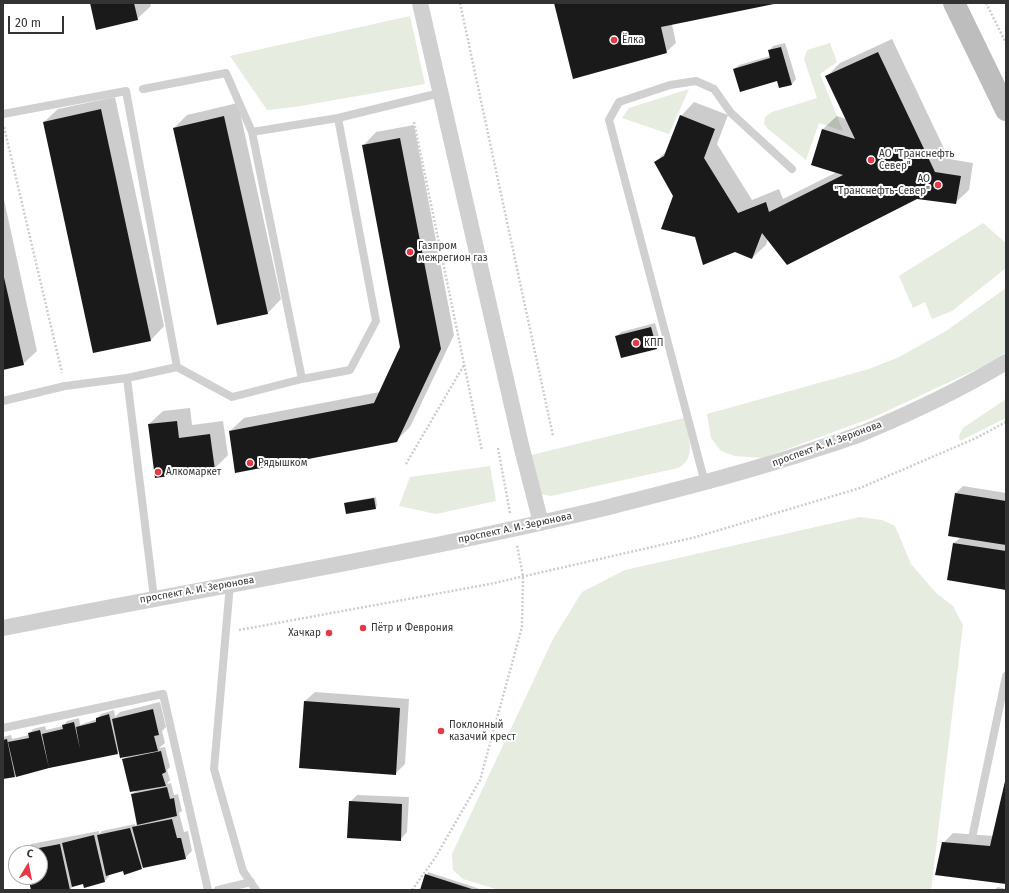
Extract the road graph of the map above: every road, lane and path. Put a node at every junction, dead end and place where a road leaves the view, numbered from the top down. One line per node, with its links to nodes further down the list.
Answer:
1 (420, 3): 7 (street)
2 (460, 3): 23 (path)
3 (954, 3): 8 (main road)
4 (986, 3): 5 (path)
5 (1006, 43)
6 (143, 89): 13 (lane)
7 (440, 93): 10 (lane); 28 (street)
8 (1006, 110)
9 (3, 114): 17 (lane)
10 (338, 118): 13 (lane); 19 (lane)
11 (3, 122): 20 (path)
12 (414, 122): 16 (path)
13 (252, 132): 19 (lane)
14 (792, 169): 27 (lane)
15 (1006, 362): 27 (street, проспект А. И. Зерюнова)
16 (464, 365): 25 (path); 26 (path)
17 (177, 367): 18 (lane); 19 (lane)
18 (127, 378): 20 (lane); 32 (lane)
19 (302, 379)
20 (65, 386): 21 (lane)
21 (3, 401)
22 (1006, 422): 30 (path)
23 (553, 436)
24 (498, 448): 29 (path)
25 (482, 451)
26 (406, 464)
27 (705, 483): 28 (street, проспект А. И. Зерюнова)
28 (541, 523): 29 (street, проспект А. И. Зерюнова)
29 (514, 529): 30 (path); 31 (street, проспект А. И. Зерюнова)
30 (523, 576): 34 (path); 42 (path)
31 (230, 584): 32 (street, проспект А. И. Зерюнова); 34 (lane)
32 (154, 598): 33 (street, проспект А. И. Зерюнова)
33 (3, 628)
34 (225, 633): 38 (lane)
35 (1006, 676): 37 (lane)
36 (3, 728): 39 (lane)
37 (972, 838)
38 (251, 882): 40 (lane); 41 (lane)
39 (208, 890)
40 (218, 890)
41 (256, 890)
42 (412, 890)

